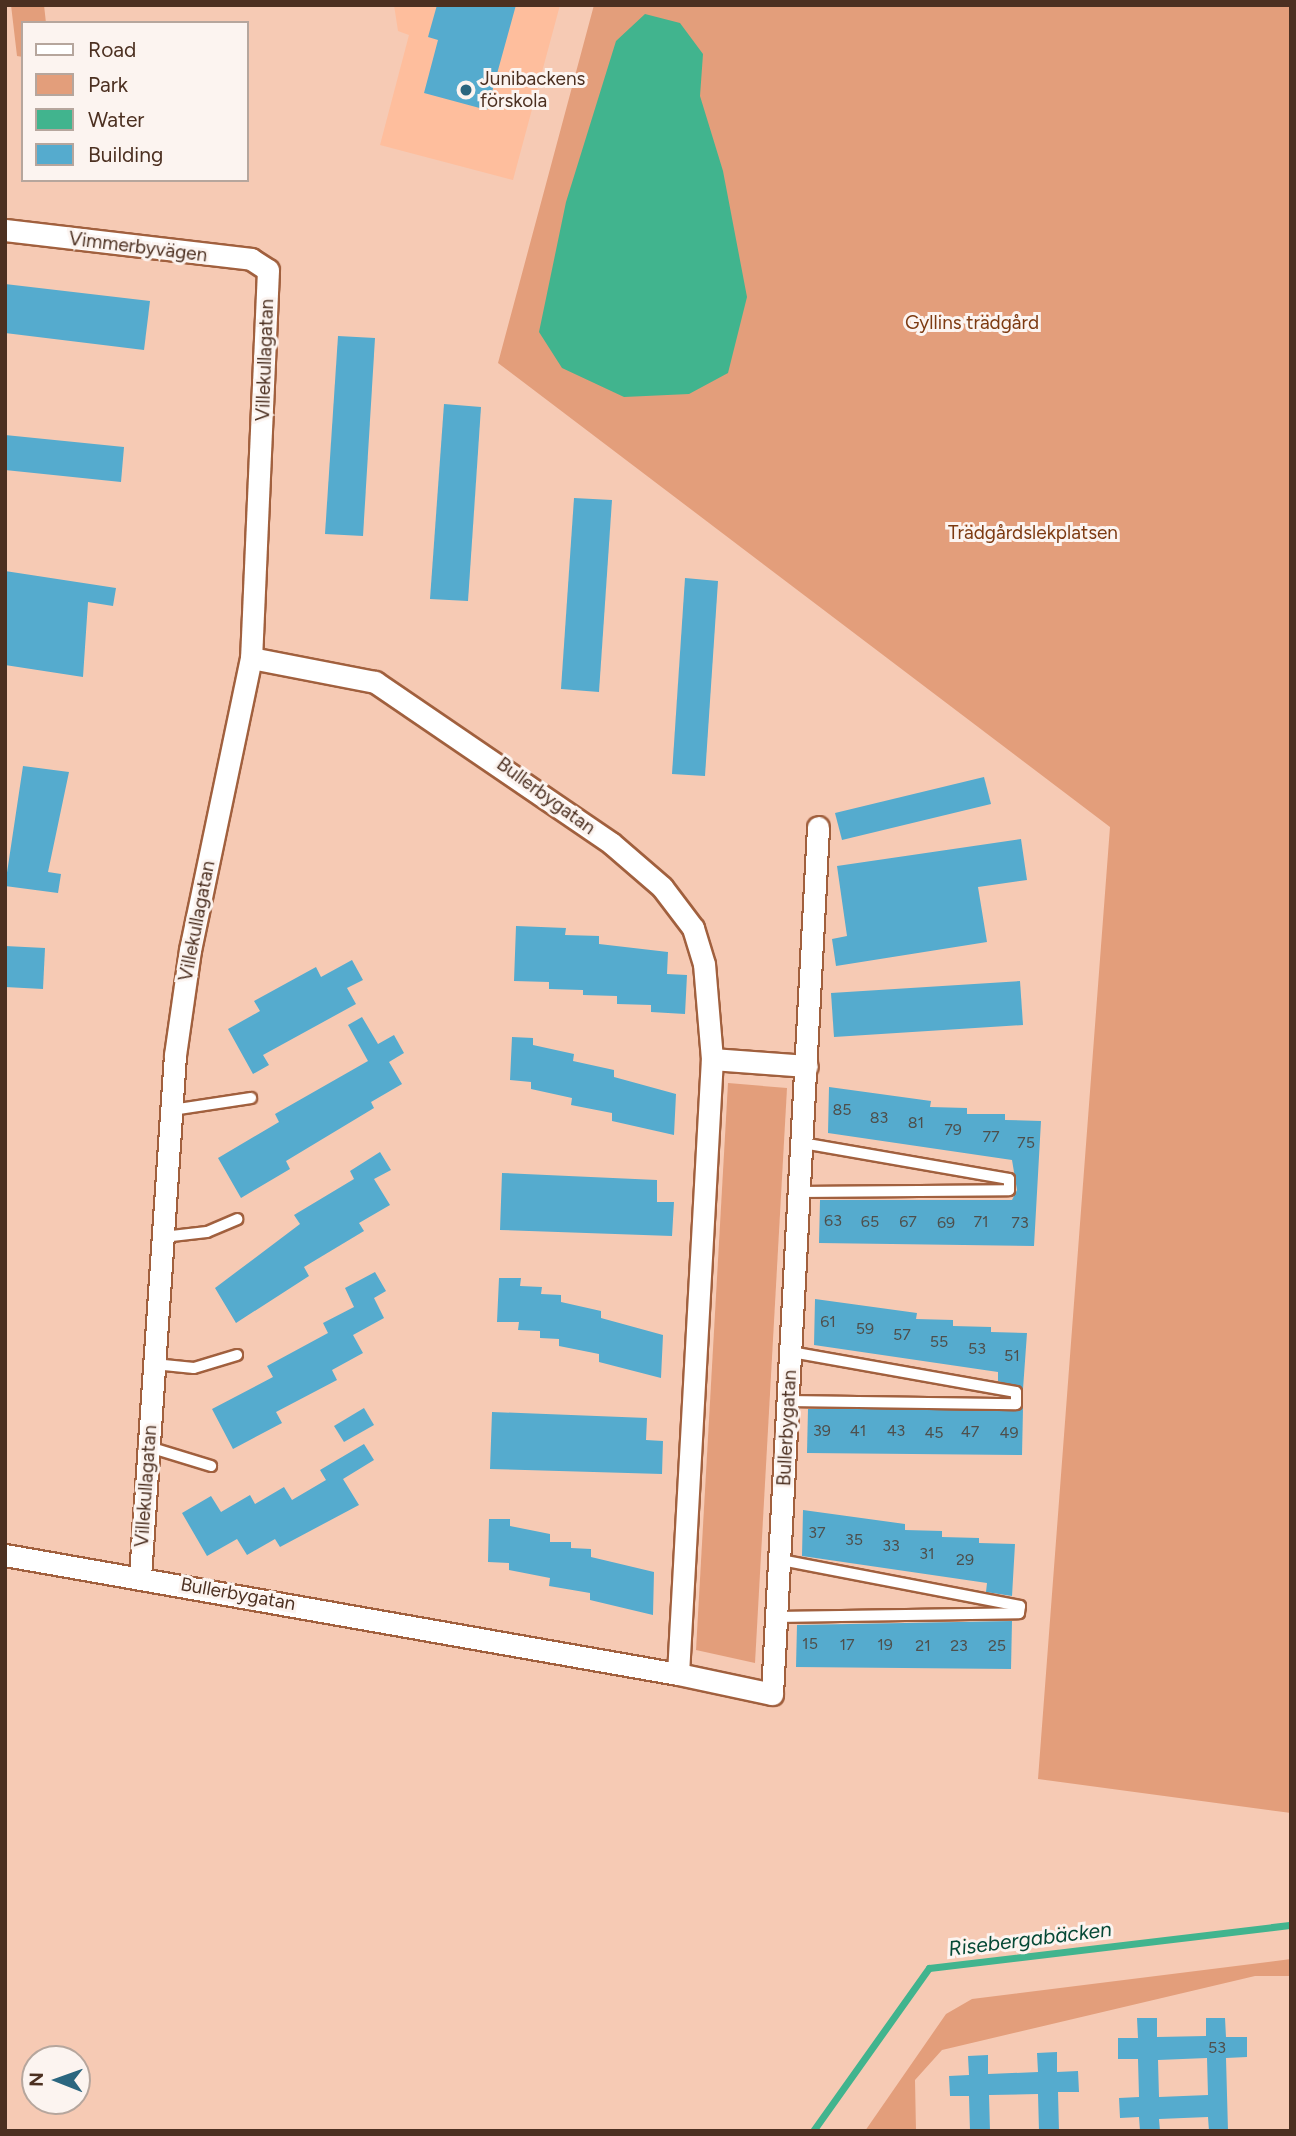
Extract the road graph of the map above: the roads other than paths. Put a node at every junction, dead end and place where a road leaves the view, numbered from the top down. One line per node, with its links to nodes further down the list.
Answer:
1 (5, 230): 2 (street, Vimmerbyvägen)
2 (268, 270): 3 (street, Villekullagatan)
3 (251, 657): 5 (street, Bullerbygatan); 8 (street, Villekullagatan)
4 (818, 827): 6 (street, Bullerbygatan)
5 (712, 1059): 6 (street); 23 (street, Bullerbygatan)
6 (807, 1066): 9 (street, Bullerbygatan)
7 (251, 1098): 8 (lane)
8 (172, 1110): 12 (street, Villekullagatan)
9 (803, 1143): 10 (street, Bullerbygatan); 10 (lane)
10 (800, 1192): 13 (street, Bullerbygatan)
11 (237, 1219): 12 (lane)
12 (163, 1237): 15 (street, Villekullagatan)
13 (791, 1352): 16 (street, Bullerbygatan); 16 (lane)
14 (237, 1355): 15 (lane)
15 (154, 1364): 17 (street, Villekullagatan)
16 (788, 1401): 20 (street, Bullerbygatan)
17 (149, 1447): 18 (lane); 21 (street, Villekullagatan)
18 (211, 1466)
19 (5, 1555): 21 (street, Bullerbygatan)
20 (780, 1560): 22 (street, Bullerbygatan); 22 (lane)
21 (140, 1576): 23 (street, Bullerbygatan)
22 (776, 1617): 23 (street, Bullerbygatan)
23 (678, 1674)

